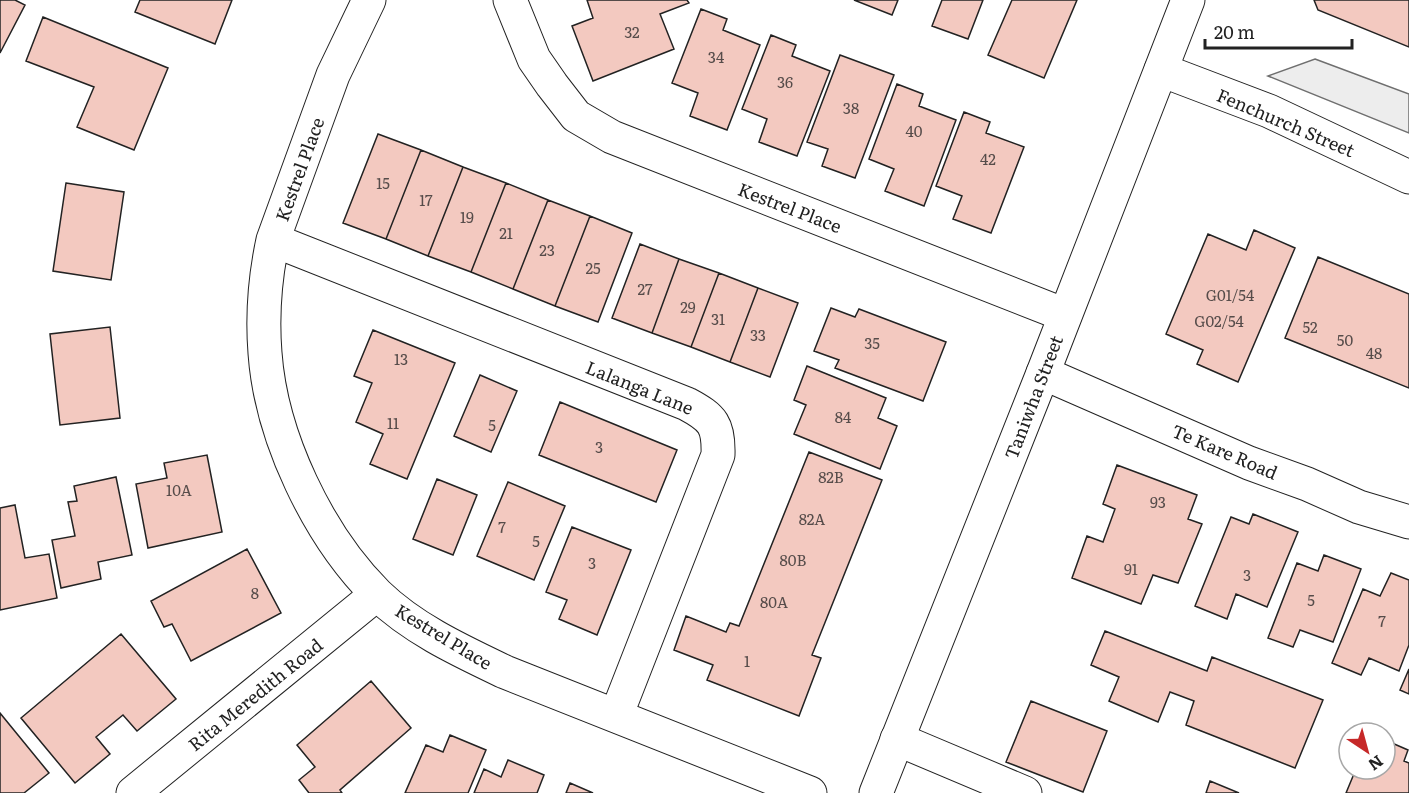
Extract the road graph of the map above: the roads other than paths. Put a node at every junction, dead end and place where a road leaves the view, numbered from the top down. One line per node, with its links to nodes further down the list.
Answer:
1 (369, 0): 6 (street, Kestrel Place)
2 (510, 0): 7 (street, Kestrel Place)
3 (1188, 0): 4 (street, Taniwha Street)
4 (1161, 70): 5 (street, Fenchurch Street); 7 (street, Taniwha Street)
5 (1409, 177)
6 (273, 240): 10 (street, Kestrel Place); 11 (street, Lalanga Lane)
7 (1065, 315): 8 (street, Taniwha Street)
8 (1043, 373): 9 (street, Te Kare Road); 12 (street, Taniwha Street)
9 (1409, 522)
10 (377, 594): 11 (street, Kestrel Place); 13 (street, Rita Meredith Road)
11 (616, 716): 14 (street, Kestrel Place)
12 (897, 739): 15 (street, Taniwha Street); 16 (street)
13 (133, 793)
14 (810, 793)
15 (876, 793)
16 (1024, 793)

